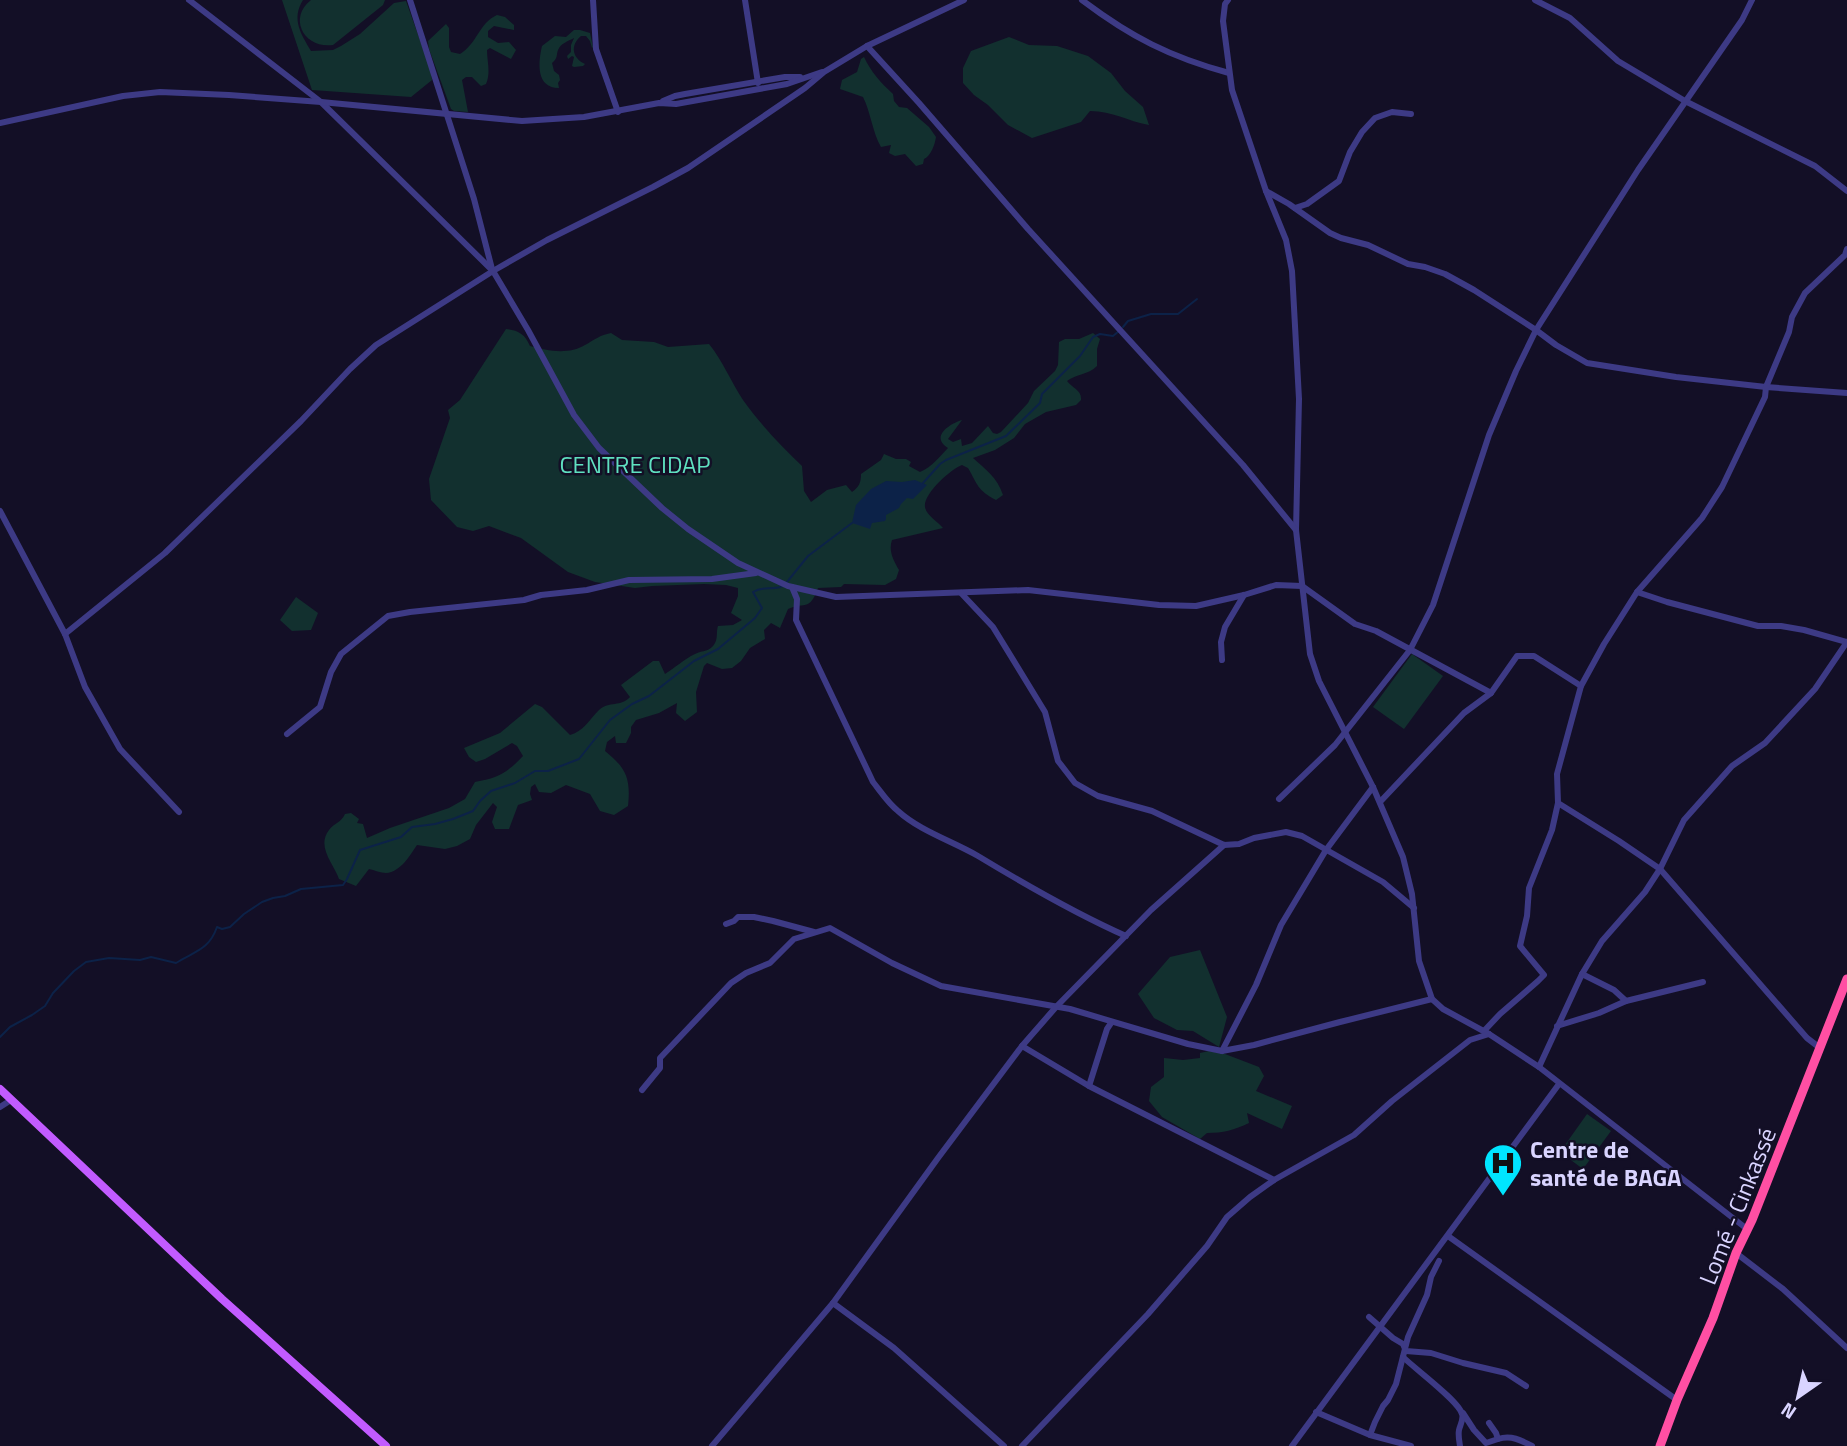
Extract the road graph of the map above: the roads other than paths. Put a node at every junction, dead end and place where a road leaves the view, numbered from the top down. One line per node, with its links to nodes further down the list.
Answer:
1 (189, 0): 15 (street)
2 (410, 0): 17 (street)
3 (593, 0): 16 (street)
4 (746, 0): 13 (street)
5 (964, 0): 10 (street)
6 (1082, 0): 12 (street)
7 (1228, 0): 12 (street)
8 (1535, 0): 14 (street)
9 (1752, 0): 14 (street)
10 (867, 46): 11 (street); 29 (street)
11 (824, 72): 13 (street); 24 (street)
12 (1229, 73): 20 (street)
13 (758, 85): 16 (street)
14 (1685, 101): 21 (street); 25 (street)
15 (321, 102): 17 (street); 19 (street); 24 (street)
16 (618, 112): 17 (street)
17 (448, 113): 24 (street)
18 (1411, 114): 22 (street)
19 (0, 123)
20 (1266, 191): 22 (street); 29 (street)
21 (1847, 191)
22 (1295, 208): 25 (street)
23 (1847, 249): 26 (street)
24 (493, 271): 30 (street); 36 (street)
25 (1536, 330): 26 (street); 38 (street)
26 (1766, 387): 27 (street); 33 (street)
27 (1847, 393)
28 (0, 511): 36 (street)
29 (1297, 530): 32 (street)
30 (758, 573): 31 (street); 43 (street)
31 (788, 585): 34 (street); 55 (street)
32 (1302, 586): 35 (street); 38 (street); 42 (street)
33 (1637, 592): 37 (street); 40 (street)
34 (961, 593): 35 (street); 49 (street)
35 (1244, 595): 39 (street)
36 (65, 634): 48 (street)
37 (1847, 642): 51 (street)
38 (1410, 650): 41 (street); 42 (street)
39 (1222, 660)
40 (1581, 686): 41 (street); 47 (street)
41 (1491, 693): 46 (street)
42 (1346, 733): 44 (street); 45 (street)
43 (287, 734)
44 (1373, 787): 46 (street); 50 (street)
45 (1279, 799)
46 (1380, 802): 52 (street)
47 (1558, 803): 51 (street); 64 (street)
48 (179, 812)
49 (1224, 845): 50 (street); 55 (street)
50 (1326, 850): 52 (street); 67 (street)
51 (1660, 869): 56 (street); 66 (street)
52 (1414, 908): 59 (street)
53 (726, 924): 54 (street)
54 (814, 932): 61 (street); 72 (street)
55 (1125, 936): 61 (street)
56 (1582, 974): 60 (street); 63 (street)
57 (1847, 979): 66 (highway, Lomé - Cinkassé)
58 (1703, 982): 60 (street)
59 (1432, 999): 64 (street); 67 (street)
60 (1626, 1001): 63 (street)
61 (1056, 1006): 62 (street); 65 (street)
62 (1111, 1023): 67 (street); 70 (street)
63 (1557, 1026): 68 (street)
64 (1486, 1032): 68 (street); 75 (street)
65 (1022, 1046): 70 (street); 80 (street)
66 (1820, 1048): 76 (highway, Lomé - Cinkassé)
67 (1222, 1051)
68 (1539, 1067): 69 (street)
69 (1559, 1084): 76 (street); 77 (street)
70 (1089, 1086): 75 (street)
71 (0, 1089): 73 (main road)
72 (642, 1090)
73 (11, 1100): 74 (street); 93 (main road)
74 (0, 1107)
75 (1274, 1180): 96 (street)
76 (1747, 1229): 78 (highway, Lomé - Cinkassé)
77 (1448, 1236): 82 (street); 87 (street)
78 (1736, 1253): 83 (street); 87 (highway, Lomé - Cinkassé)
79 (1439, 1261): 84 (street)
80 (834, 1303): 94 (street); 95 (street)
81 (1369, 1317): 82 (street)
82 (1381, 1327): 84 (street); 89 (street)
83 (1847, 1348)
84 (1405, 1349): 85 (street); 86 (street)
85 (1403, 1357): 88 (street); 91 (street)
86 (1526, 1385)
87 (1677, 1400): 101 (highway, Lomé - Cinkassé)
88 (1462, 1411): 92 (street); 99 (street)
89 (1316, 1412): 91 (street); 97 (street)
90 (1489, 1423): 92 (street)
91 (1370, 1435): 98 (street)
92 (1498, 1439): 100 (street)
93 (386, 1446)
94 (712, 1446)
95 (1003, 1446)
96 (1022, 1446)
97 (1292, 1446)
98 (1411, 1446)
99 (1460, 1446)
100 (1532, 1446)
101 (1660, 1446)

